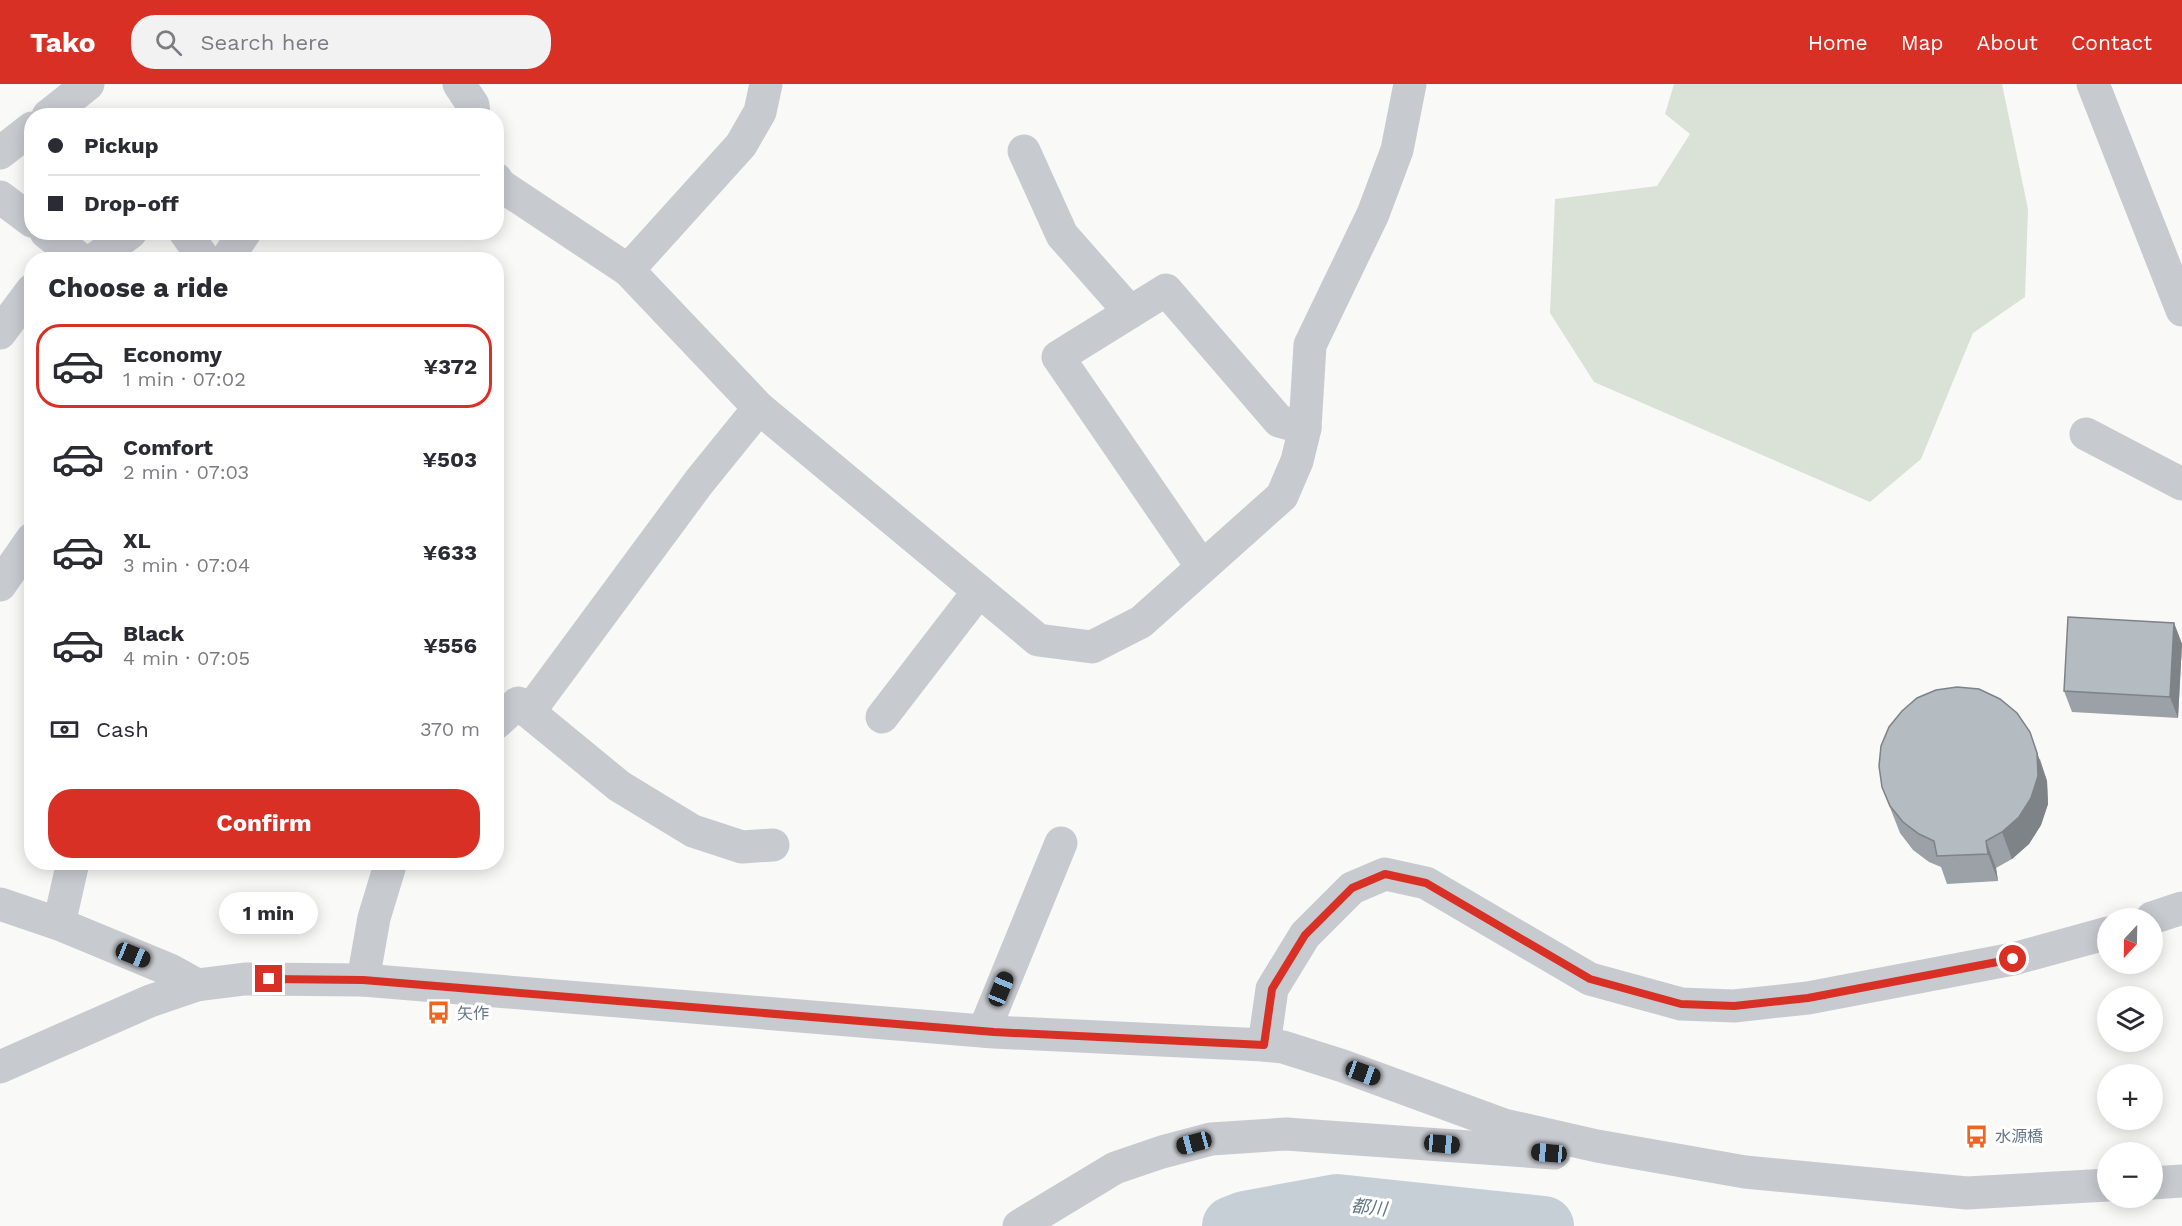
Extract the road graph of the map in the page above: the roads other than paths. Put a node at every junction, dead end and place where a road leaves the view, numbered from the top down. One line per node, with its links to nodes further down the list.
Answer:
1 (88, 84): 6 (street)
2 (459, 84): 7 (street)
3 (766, 84): 16 (street)
4 (1410, 84): 22 (street)
5 (2093, 84): 18 (street)
6 (58, 108)
7 (473, 108)
8 (24, 134): 10 (street)
9 (1024, 151): 19 (street)
10 (0, 153)
11 (504, 188): 16 (street)
12 (0, 197): 13 (street)
13 (24, 215)
14 (120, 240): 15 (street)
15 (105, 252)
16 (628, 270): 21 (street)
17 (24, 301): 20 (street)
18 (2182, 310)
19 (1130, 312): 22 (street); 26 (street)
20 (0, 333)
21 (759, 408): 28 (street); 29 (street)
22 (1305, 428): 26 (street)
23 (2086, 434): 24 (street)
24 (2182, 484)
25 (24, 550): 27 (street)
26 (1202, 567): 28 (street)
27 (0, 585)
28 (979, 591): 31 (street)
29 (529, 712): 30 (street); 33 (street)
30 (504, 716)
31 (882, 717)
32 (1061, 843): 43 (street)
33 (773, 845)
34 (71, 870): 39 (street)
35 (389, 870): 41 (street)
36 (0, 904): 39 (street)
37 (2182, 908): 38 (street)
38 (2163, 914)
39 (59, 924): 42 (street)
40 (2097, 936): 44 (street)
41 (363, 980): 42 (street); 43 (street)
42 (197, 985): 45 (street)
43 (984, 1031): 44 (street)
44 (1264, 1045): 46 (street)
45 (0, 1067)
46 (1598, 1146): 49 (street); 50 (street)
47 (2182, 1181): 48 (street)
48 (2163, 1182)
49 (2097, 1186)
50 (1019, 1226)

